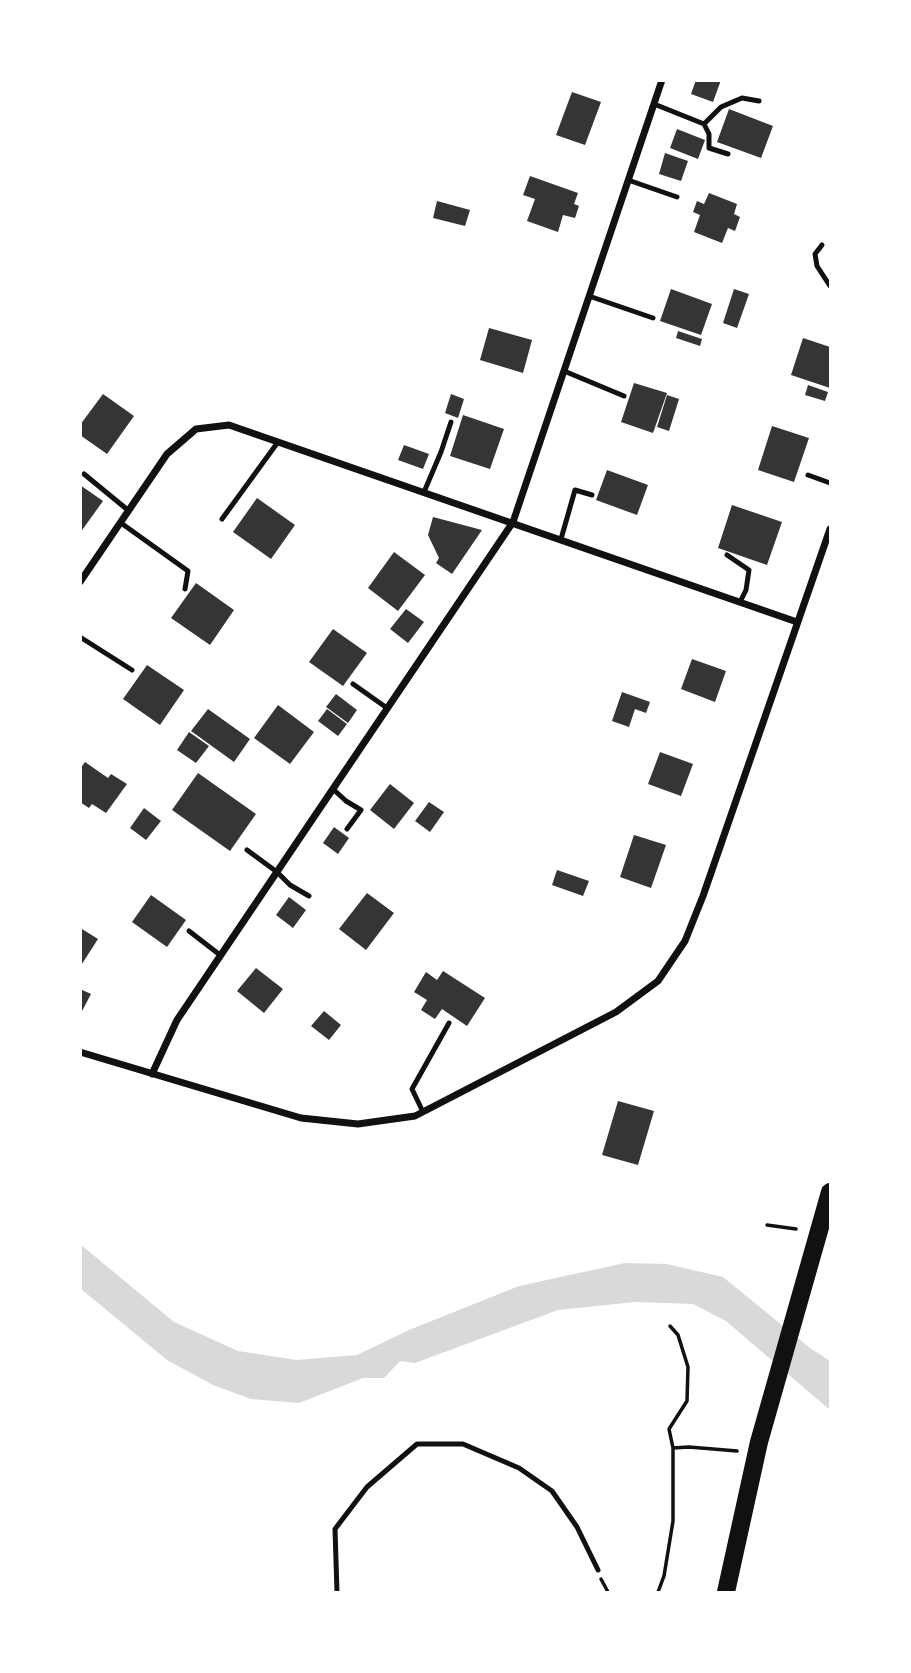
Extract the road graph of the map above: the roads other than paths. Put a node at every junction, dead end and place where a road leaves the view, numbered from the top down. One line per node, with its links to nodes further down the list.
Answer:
1 (662, 80): 3 (street)
2 (759, 101): 4 (lane)
3 (654, 104): 4 (lane); 6 (street)
4 (704, 124): 5 (lane)
5 (728, 154)
6 (628, 180): 7 (lane); 10 (street)
7 (677, 197)
8 (822, 245): 9 (lane)
9 (831, 286)
10 (589, 296): 11 (lane); 12 (street)
11 (653, 318)
12 (564, 371): 13 (lane); 23 (street)
13 (624, 396)
14 (451, 422): 19 (lane)
15 (278, 442): 19 (street); 21 (street); 22 (lane)
16 (83, 474): 21 (lane)
17 (808, 475): 18 (lane)
18 (831, 483)
19 (424, 492): 23 (street)
20 (592, 495): 26 (lane)
21 (129, 511): 24 (street)
22 (222, 519)
23 (513, 522): 26 (street); 35 (street)
24 (121, 523): 28 (street); 29 (lane)
25 (831, 528): 31 (street)
26 (561, 539): 30 (street)
27 (727, 555): 30 (lane)
28 (80, 582)
29 (184, 589)
30 (740, 602): 31 (street)
31 (797, 622): 46 (street)
32 (80, 637): 33 (lane)
33 (132, 670)
34 (353, 684): 35 (lane)
35 (387, 708): 36 (street)
36 (333, 789): 37 (lane); 39 (street)
37 (346, 829)
38 (247, 850): 39 (lane)
39 (277, 872): 40 (lane); 42 (street)
40 (309, 896)
41 (189, 931): 42 (lane)
42 (220, 955): 45 (street)
43 (449, 1023): 46 (lane)
44 (80, 1052): 45 (street)
45 (152, 1074): 46 (street)
46 (423, 1112)
47 (831, 1192): 50 (main road)
48 (598, 1570): 49 (lane)
49 (337, 1592)
50 (726, 1592)

